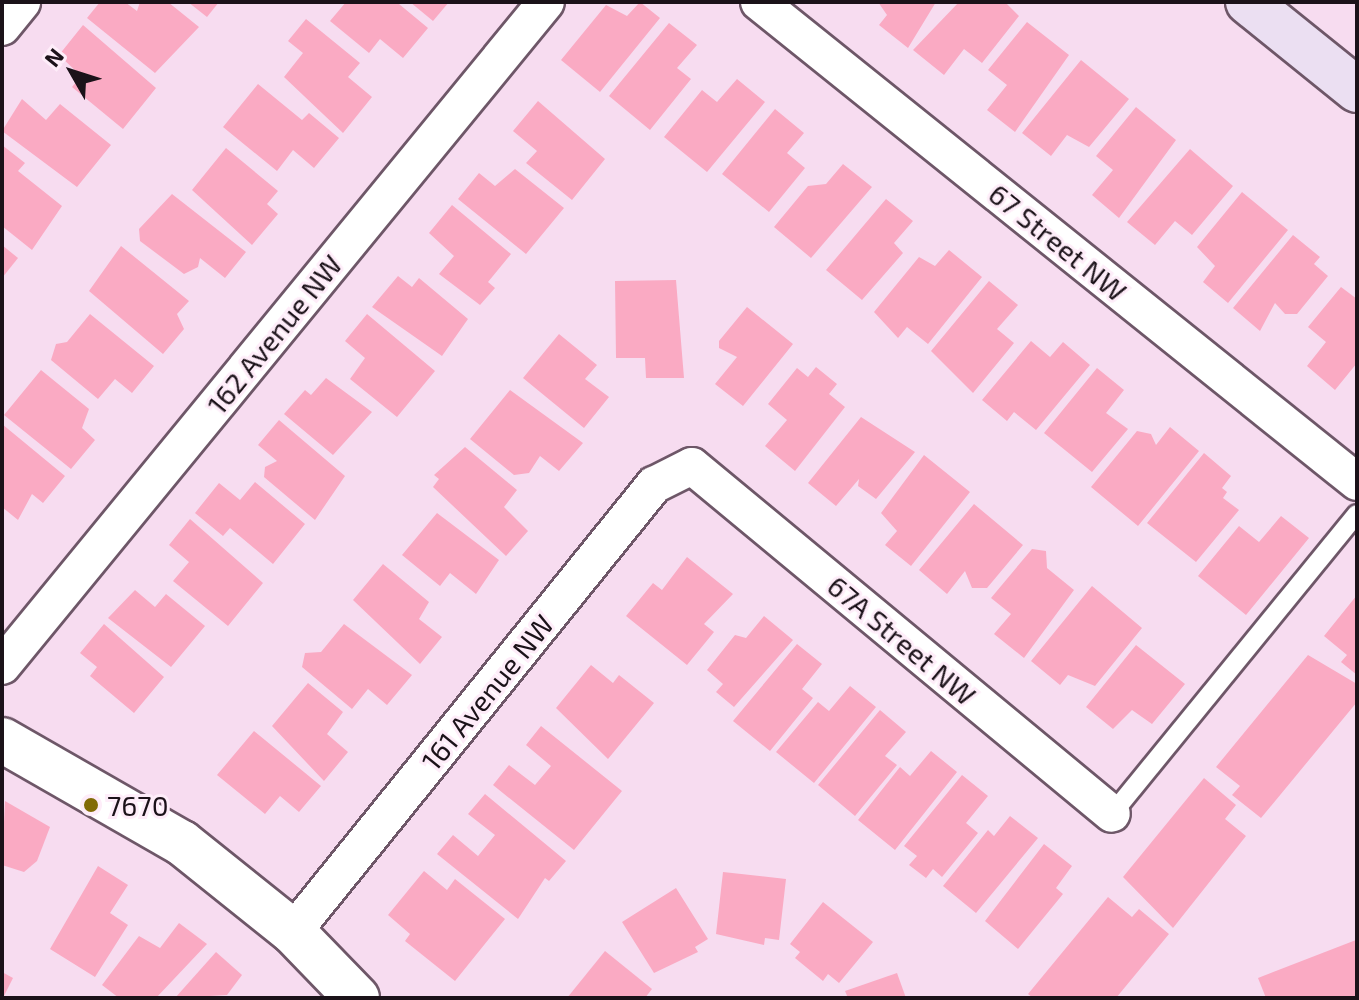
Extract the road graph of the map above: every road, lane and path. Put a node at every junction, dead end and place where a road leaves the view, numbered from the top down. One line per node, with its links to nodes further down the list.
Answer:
1 (22, 2): 5 (street)
2 (546, 2): 10 (street, 162 Avenue NW)
3 (759, 2): 8 (street, 67 Street NW)
4 (1248, 2): 6 (main road)
5 (2, 27)
6 (1357, 90)
7 (692, 466): 12 (street, 67A Street NW); 13 (street, 161 Avenue NW)
8 (1357, 482)
9 (1357, 514): 12 (lane)
10 (2, 666)
11 (2, 740): 13 (street)
12 (1112, 814)
13 (293, 932): 14 (street)
14 (357, 998)

